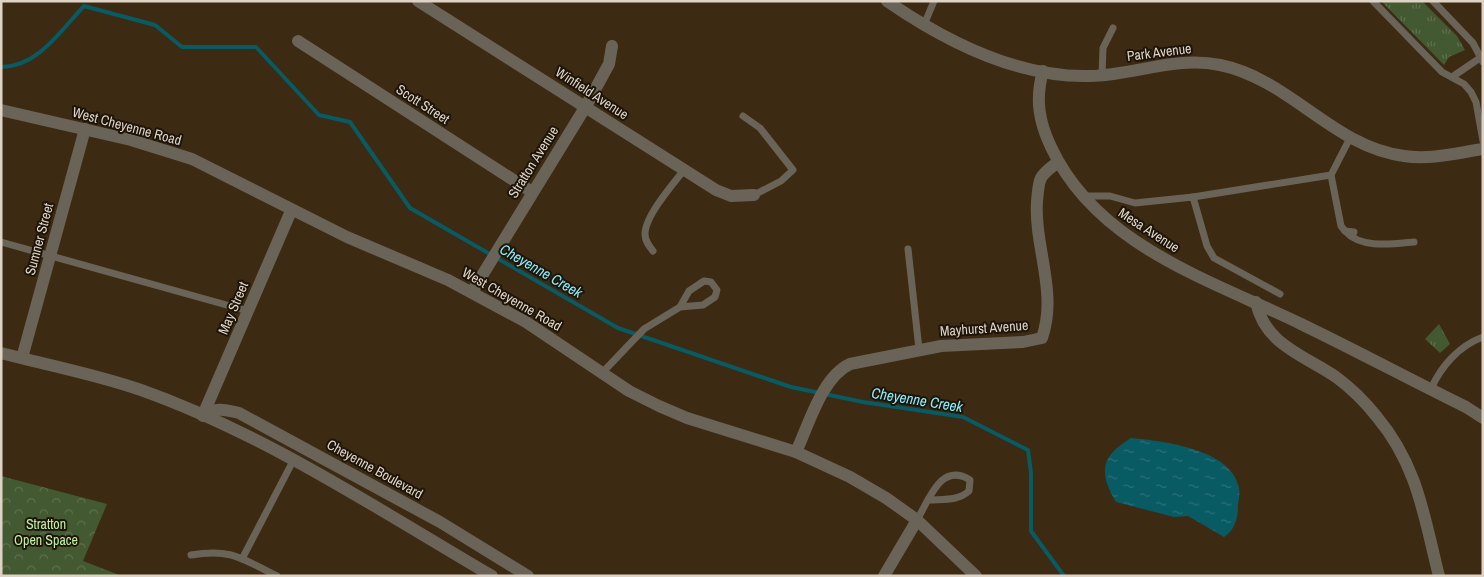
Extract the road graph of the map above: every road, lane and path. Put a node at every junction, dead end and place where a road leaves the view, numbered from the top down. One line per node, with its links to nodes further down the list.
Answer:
1 (418, 1): 14 (street, Winfield Avenue)
2 (887, 1): 6 (street)
3 (934, 1): 6 (lane)
4 (1373, 1): 13 (lane)
5 (1433, 1): 10 (lane)
6 (924, 25): 11 (street)
7 (1113, 28): 12 (lane)
8 (298, 41): 24 (street, Scott Street)
9 (612, 46): 14 (street, Stratton Avenue)
10 (1482, 59): 13 (lane)
11 (1043, 71): 12 (street, Park Avenue); 21 (street, Mesa Avenue)
12 (1102, 74): 18 (street, Park Avenue)
13 (1452, 77): 19 (lane)
14 (586, 106): 22 (street, Winfield Avenue); 24 (street, Stratton Avenue)
15 (1, 110): 17 (street, West Cheyenne Road)
16 (743, 116): 25 (lane)
17 (86, 129): 28 (street, West Cheyenne Road); 35 (street, Sumner Street)
18 (1350, 138): 20 (street, Park Avenue); 23 (lane)
19 (1483, 141)
20 (1483, 149)
21 (1058, 162): 26 (street, Mesa Avenue); 42 (street, Mayhurst Avenue)
22 (684, 170): 25 (street, Winfield Avenue); 34 (lane)
23 (1331, 175): 27 (lane); 29 (lane)
24 (532, 192): 36 (street, Stratton Avenue)
25 (754, 195)
26 (1084, 196): 27 (lane); 38 (street, Mesa Avenue)
27 (1193, 196): 37 (lane)
28 (291, 211): 36 (street, West Cheyenne Road); 40 (street, May Street)
29 (1346, 231): 30 (lane); 32 (lane)
30 (1354, 232)
31 (1, 242): 35 (lane)
32 (1414, 242)
33 (908, 249): 42 (lane)
34 (653, 251)
35 (50, 255): 40 (lane); 44 (street, Sumner Street)
36 (472, 292): 45 (street, West Cheyenne Road)
37 (1280, 294)
38 (1256, 302): 46 (street, Mesa Avenue); 60 (street)
39 (680, 307): 39 (lane); 45 (lane)
40 (248, 311): 47 (street, May Street)
41 (1483, 337): 46 (lane)
42 (919, 349): 49 (street, Mayhurst Avenue)
43 (1, 352): 44 (street)
44 (22, 358): 47 (street)
45 (602, 373): 49 (street, West Cheyenne Road)
46 (1431, 389): 48 (street, Mesa Avenue)
47 (203, 416): 50 (street); 57 (street, Cheyenne Boulevard)
48 (1483, 418)
49 (796, 452): 52 (street, West Cheyenne Road)
50 (293, 461): 54 (lane); 56 (street)
51 (929, 500): 51 (lane); 52 (lane)
52 (918, 520): 58 (street); 59 (street, West Cheyenne Road)
53 (191, 555): 54 (lane)
54 (242, 559): 55 (lane)
55 (277, 576)
56 (492, 576)
57 (528, 576)
58 (884, 576)
59 (976, 576)
60 (1439, 576)

